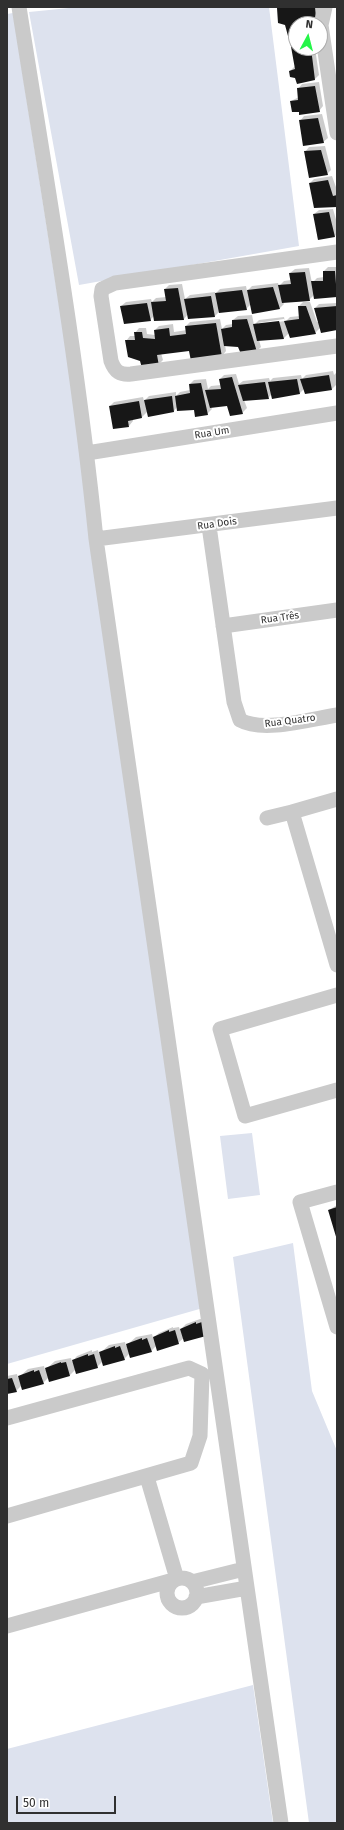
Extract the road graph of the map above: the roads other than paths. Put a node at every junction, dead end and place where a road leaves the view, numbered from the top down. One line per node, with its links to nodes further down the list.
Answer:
1 (19, 7): 7 (street)
2 (325, 7): 3 (street)
3 (337, 133)
4 (337, 252): 5 (street)
5 (337, 346)
6 (337, 413): 7 (street, Rua Um)
7 (87, 453): 10 (street)
8 (337, 508): 9 (street, Rua Dois)
9 (209, 526): 10 (street, Rua Dois); 12 (street, Rua Quatro)
10 (96, 539): 25 (street)
11 (337, 610): 12 (street, Rua Três)
12 (223, 626): 13 (street, Rua Quatro)
13 (337, 715)
14 (337, 799): 15 (street)
15 (292, 812): 16 (street); 17 (street)
16 (267, 818)
17 (337, 965)
18 (337, 995): 19 (street)
19 (337, 1090)
20 (337, 1192): 21 (street)
21 (337, 1327)
22 (7, 1418): 23 (street)
23 (147, 1477): 24 (street); 26 (street)
24 (7, 1516)
25 (244, 1569): 27 (street); 28 (street)
26 (177, 1579): 27 (street); 29 (street); 30 (street)
27 (192, 1582): 29 (street)
28 (248, 1588): 29 (street); 31 (street)
29 (196, 1597)
30 (7, 1626)
31 (282, 1823)

